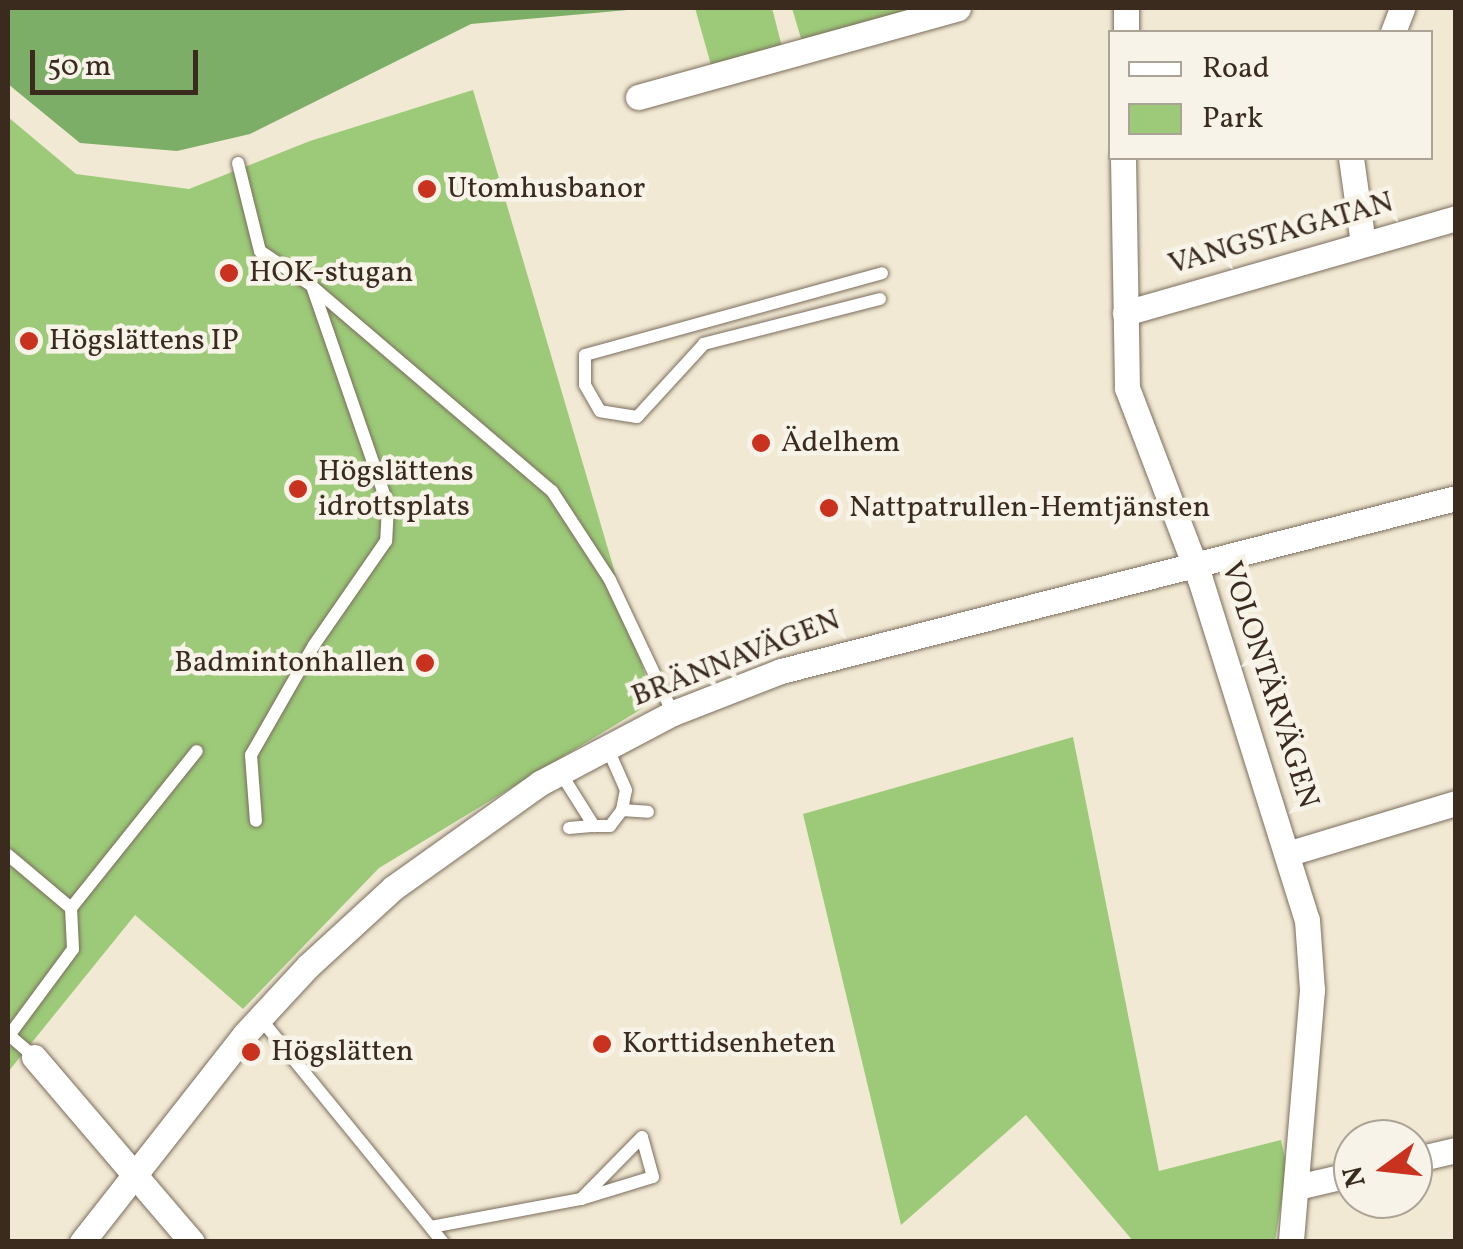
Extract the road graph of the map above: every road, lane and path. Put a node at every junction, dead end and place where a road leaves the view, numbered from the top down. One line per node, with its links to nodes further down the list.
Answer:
1 (958, 8): 2 (street)
2 (638, 97)
3 (1123, 160): 11 (street, VOLONTÄRVÄGEN)
4 (1350, 160): 7 (street)
5 (238, 163): 9 (lane)
6 (1456, 218): 7 (street, VANGSTAGATAN)
7 (1363, 242): 11 (street, VANGSTAGATAN)
8 (882, 273): 10 (lane)
9 (312, 286): 14 (lane); 21 (lane)
10 (880, 299)
11 (1125, 313): 13 (street, VOLONTÄRVÄGEN)
12 (1456, 498): 13 (street, BRÄNNAVÄGEN)
13 (1195, 562): 14 (street, BRÄNNAVÄGEN); 24 (street, VOLONTÄRVÄGEN)
14 (674, 714): 15 (street, BRÄNNAVÄGEN)
15 (607, 746): 17 (street, BRÄNNAVÄGEN); 19 (lane)
16 (197, 751): 26 (lane)
17 (560, 772): 22 (lane); 27 (street, BRÄNNAVÄGEN)
18 (1456, 803): 24 (street)
19 (622, 810): 20 (lane); 22 (lane)
20 (648, 812)
21 (256, 821)
22 (594, 826): 23 (lane)
23 (569, 828)
24 (1290, 854): 32 (street, VOLONTÄRVÄGEN)
25 (8, 856): 26 (lane)
26 (71, 908): 28 (lane)
27 (260, 1018): 30 (street, BRÄNNAVÄGEN); 34 (lane)
28 (8, 1036): 29 (lane)
29 (34, 1056): 30 (street)
30 (135, 1173): 35 (street, BRÄNNAVÄGEN); 36 (street)
31 (1333, 1179): 32 (street)
32 (1297, 1187): 38 (street, VOLONTÄRVÄGEN)
33 (581, 1198): 33 (lane); 34 (lane)
34 (431, 1227): 37 (lane)
35 (82, 1242)
36 (192, 1242)
37 (442, 1242)
38 (1291, 1242)

